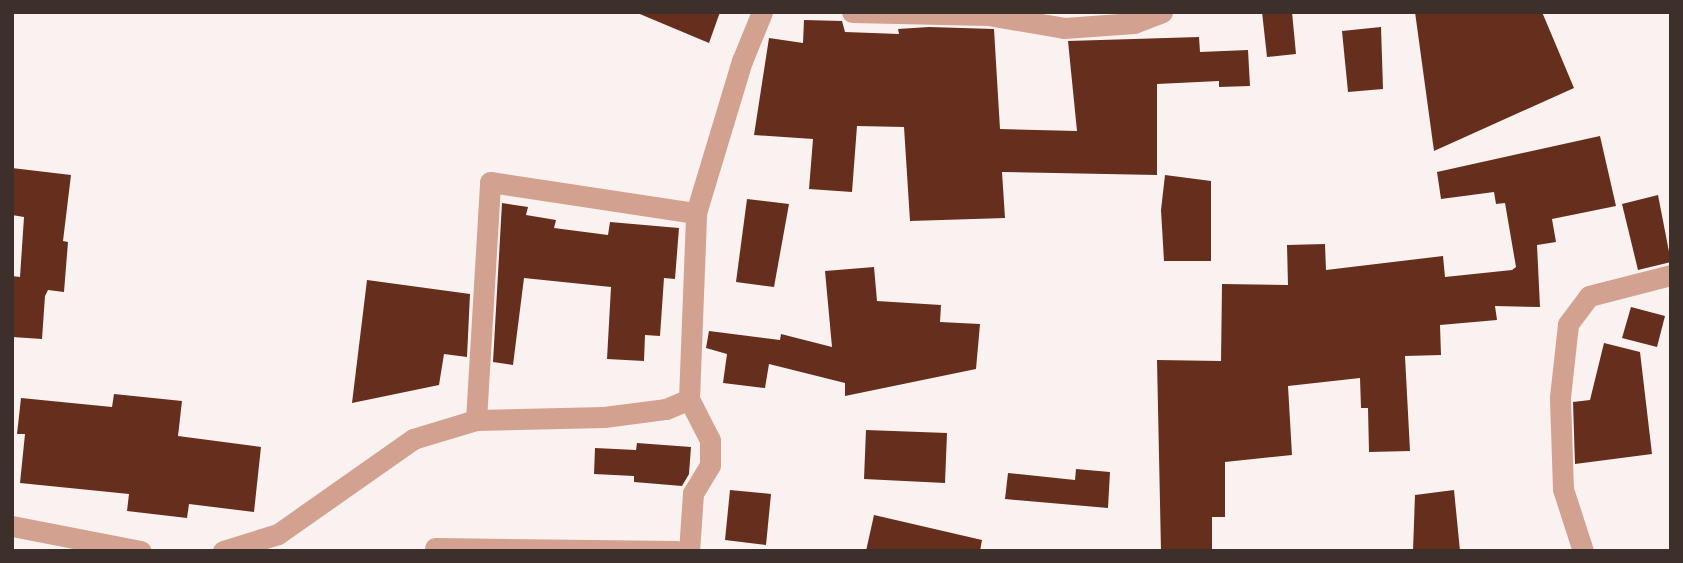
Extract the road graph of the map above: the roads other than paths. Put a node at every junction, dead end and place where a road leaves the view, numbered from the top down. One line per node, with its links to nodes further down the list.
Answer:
1 (762, 12): 4 (street)
2 (852, 12): 3 (street)
3 (1162, 12)
4 (696, 213): 6 (street); 7 (street)
5 (1671, 275): 14 (street)
6 (688, 399): 7 (street); 13 (street)
7 (476, 420): 11 (street)
8 (12, 526): 10 (street)
9 (435, 548): 12 (street)
10 (141, 551)
11 (223, 551)
12 (677, 551)
13 (689, 551)
14 (1583, 551)

